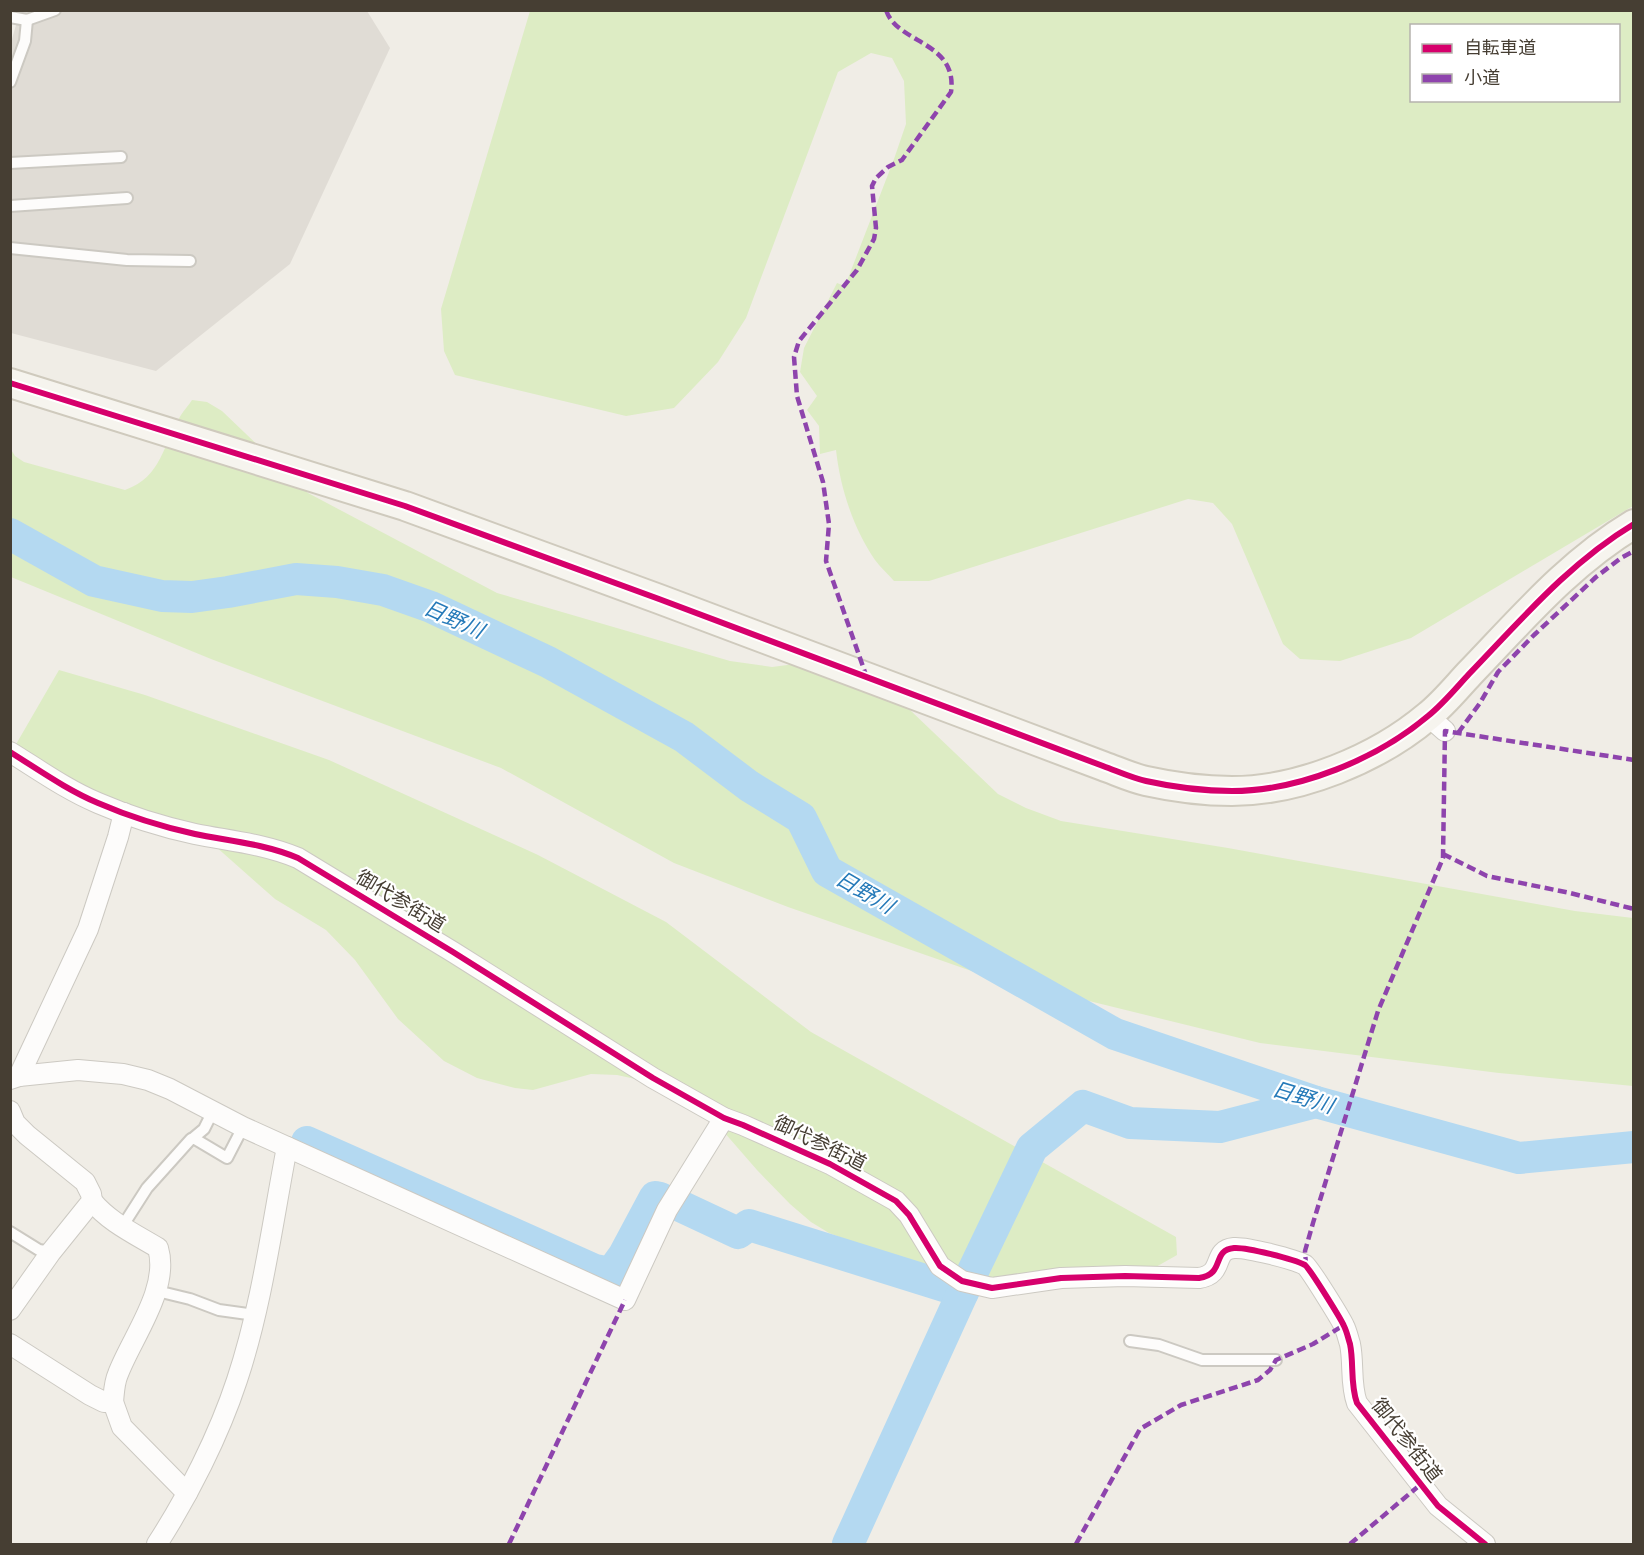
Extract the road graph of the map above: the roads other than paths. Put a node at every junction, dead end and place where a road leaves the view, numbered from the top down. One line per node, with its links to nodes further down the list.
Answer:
1 (56, 10): 3 (lane)
2 (10, 17): 3 (lane)
3 (27, 20): 4 (lane)
4 (10, 82)
5 (120, 156): 6 (lane)
6 (10, 163)
7 (127, 198): 8 (lane)
8 (10, 206)
9 (10, 248): 10 (lane)
10 (190, 261)
11 (10, 383): 12 (street)
12 (1634, 525)
13 (12, 756): 14 (street, 御代参街道)
14 (124, 813): 15 (street); 18 (street, 御代参街道)
15 (15, 1077): 17 (street)
16 (10, 1111): 22 (street)
17 (213, 1111): 19 (street); 20 (lane)
18 (724, 1118): 21 (street); 35 (street, 御代参街道)
19 (243, 1127): 20 (lane); 21 (street)
20 (192, 1139): 23 (lane)
21 (287, 1147): 28 (street)
22 (92, 1201): 23 (street); 25 (street)
23 (122, 1227): 26 (street)
24 (10, 1232): 25 (lane)
25 (51, 1252): 27 (street)
26 (156, 1291): 28 (lane); 32 (street)
27 (10, 1310)
28 (255, 1315): 33 (street)
29 (1130, 1341): 31 (lane)
30 (10, 1344): 32 (street)
31 (1276, 1360)
32 (112, 1402): 33 (street)
33 (187, 1493): 34 (street)
34 (157, 1545)
35 (1485, 1545)

